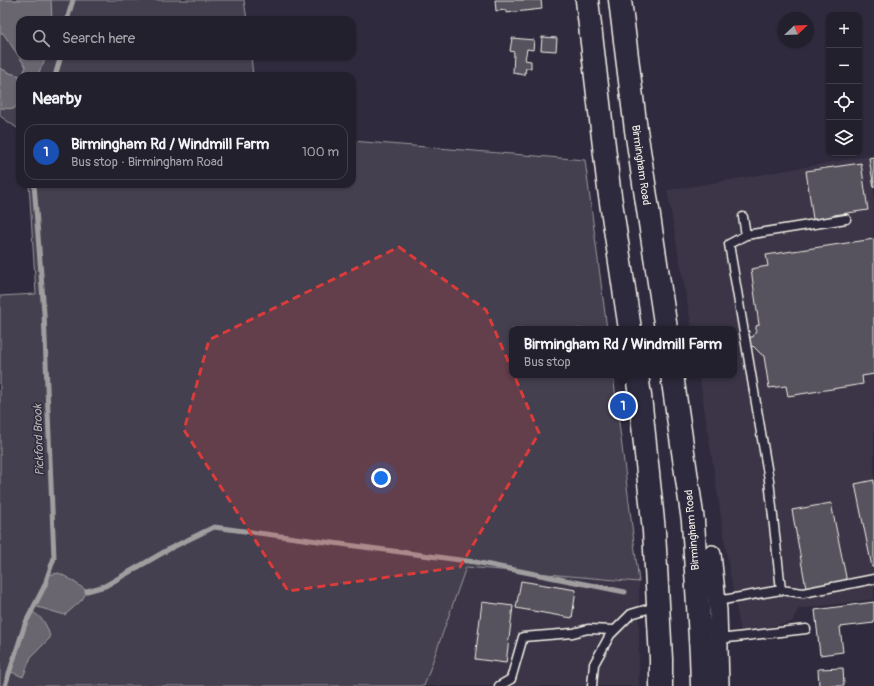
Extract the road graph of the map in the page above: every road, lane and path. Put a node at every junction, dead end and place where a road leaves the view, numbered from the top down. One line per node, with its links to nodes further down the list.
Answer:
1 (587, 0): 6 (highway)
2 (620, 0): 7 (highway, Birmingham Road)
3 (743, 217): 5 (lane)
4 (846, 218): 5 (lane)
5 (746, 235): 12 (lane)
6 (630, 326)
7 (666, 326)
8 (637, 378): 14 (highway)
9 (672, 378): 21 (highway, Birmingham Road)
10 (712, 554): 13 (street, Birmingham Road)
11 (874, 578): 12 (lane)
12 (780, 590): 13 (lane)
13 (717, 601): 17 (street, Birmingham Road)
14 (658, 606): 15 (lane); 20 (highway)
15 (614, 630): 18 (lane); 19 (lane)
16 (806, 630): 17 (lane)
17 (719, 639): 22 (street, Birmingham Road)
18 (498, 686)
19 (592, 686)
20 (661, 686)
21 (702, 686)
22 (720, 686)

